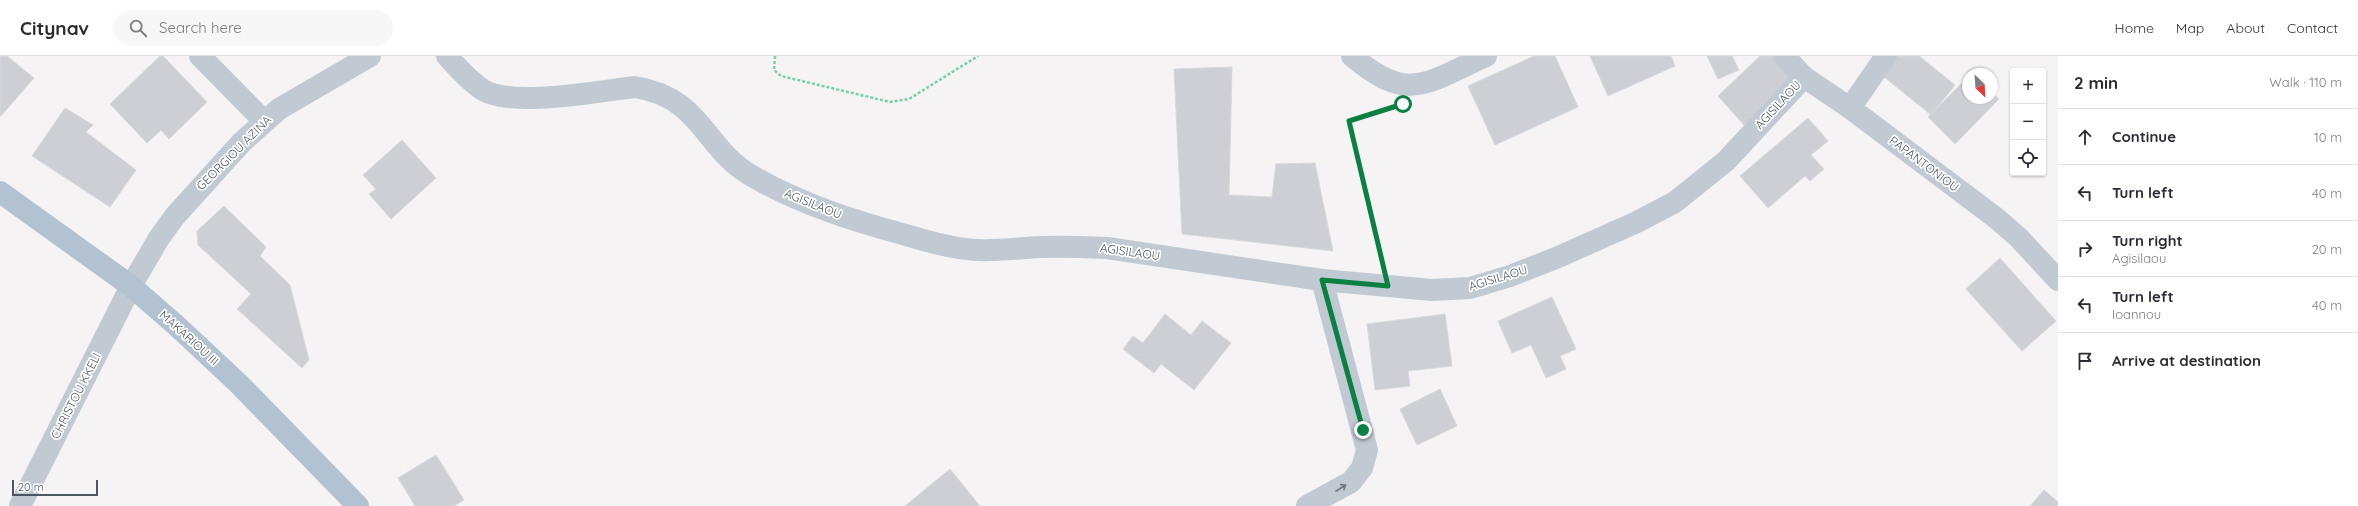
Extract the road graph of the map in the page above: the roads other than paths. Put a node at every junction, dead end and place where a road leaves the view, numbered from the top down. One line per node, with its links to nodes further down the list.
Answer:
1 (200, 56): 10 (street)
2 (370, 56): 10 (street, GEORGIOU AZINA)
3 (447, 56): 12 (street, AGISILAOU)
4 (1352, 56): 5 (street)
5 (1486, 56)
6 (1784, 56): 8 (street, PAPANTONIOU)
7 (1886, 56): 9 (street)
8 (1804, 77): 9 (street, PAPANTONIOU); 12 (street, AGISILAOU)
9 (1850, 108): 13 (street, PAPANTONIOU)
10 (264, 121): 14 (street, GEORGIOU AZINA)
11 (0, 192): 14 (main road, MAKARIOU III)
12 (1322, 280): 17 (street, one-way to 12)
13 (2058, 280)
14 (131, 286): 15 (street, CHRISTOU KKELI); 16 (main road, MAKARIOU III)
15 (20, 506)
16 (358, 506)
17 (1307, 506)

